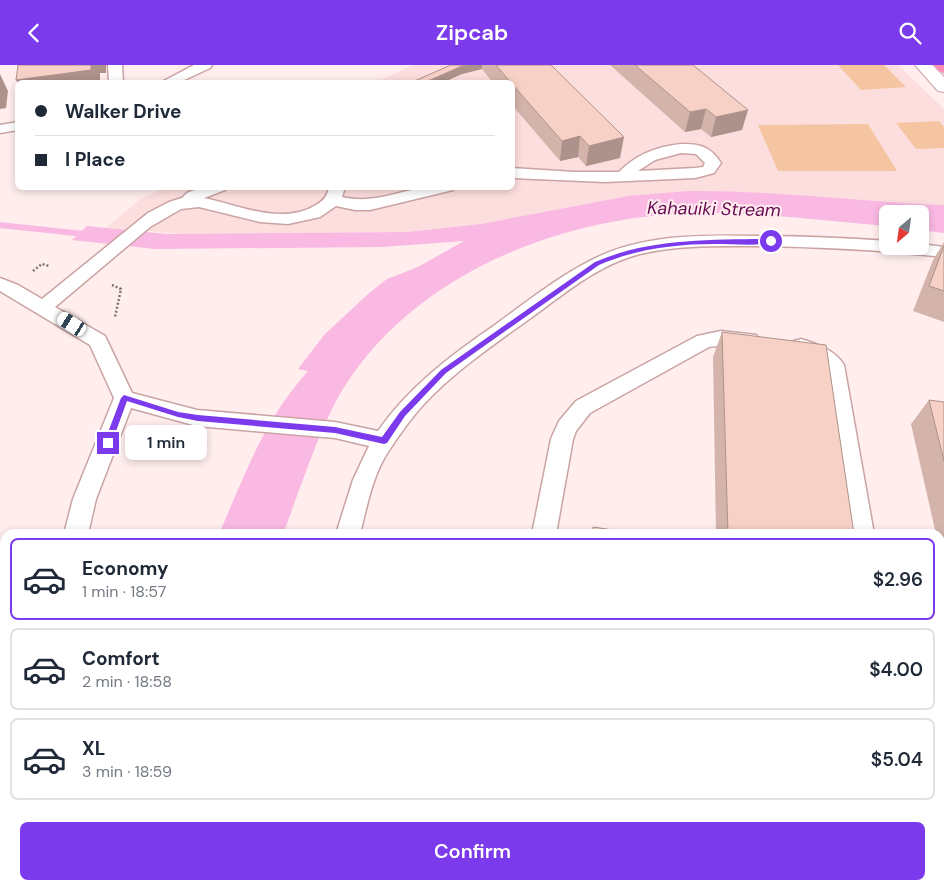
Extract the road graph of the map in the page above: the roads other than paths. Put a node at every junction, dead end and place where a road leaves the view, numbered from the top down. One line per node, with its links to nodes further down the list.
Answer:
1 (115, 65): 4 (lane)
2 (205, 65): 5 (lane)
3 (923, 65): 6 (street)
4 (116, 80)
5 (172, 80)
6 (944, 87)
7 (15, 126): 8 (lane)
8 (0, 129)
9 (515, 173): 10 (lane)
10 (625, 175)
11 (210, 190): 15 (lane)
12 (221, 190): 16 (lane)
13 (434, 190): 14 (lane)
14 (334, 194): 16 (lane)
15 (186, 203): 16 (lane); 21 (lane)
16 (221, 207)
17 (879, 246): 23 (lane)
18 (929, 250): 19 (lane)
19 (944, 252)
20 (0, 284): 21 (lane)
21 (43, 307): 22 (lane)
22 (124, 398): 23 (lane); 24 (lane)
23 (384, 441): 25 (lane)
24 (77, 529)
25 (349, 529)
26 (545, 529): 27 (lane)
27 (861, 529)

